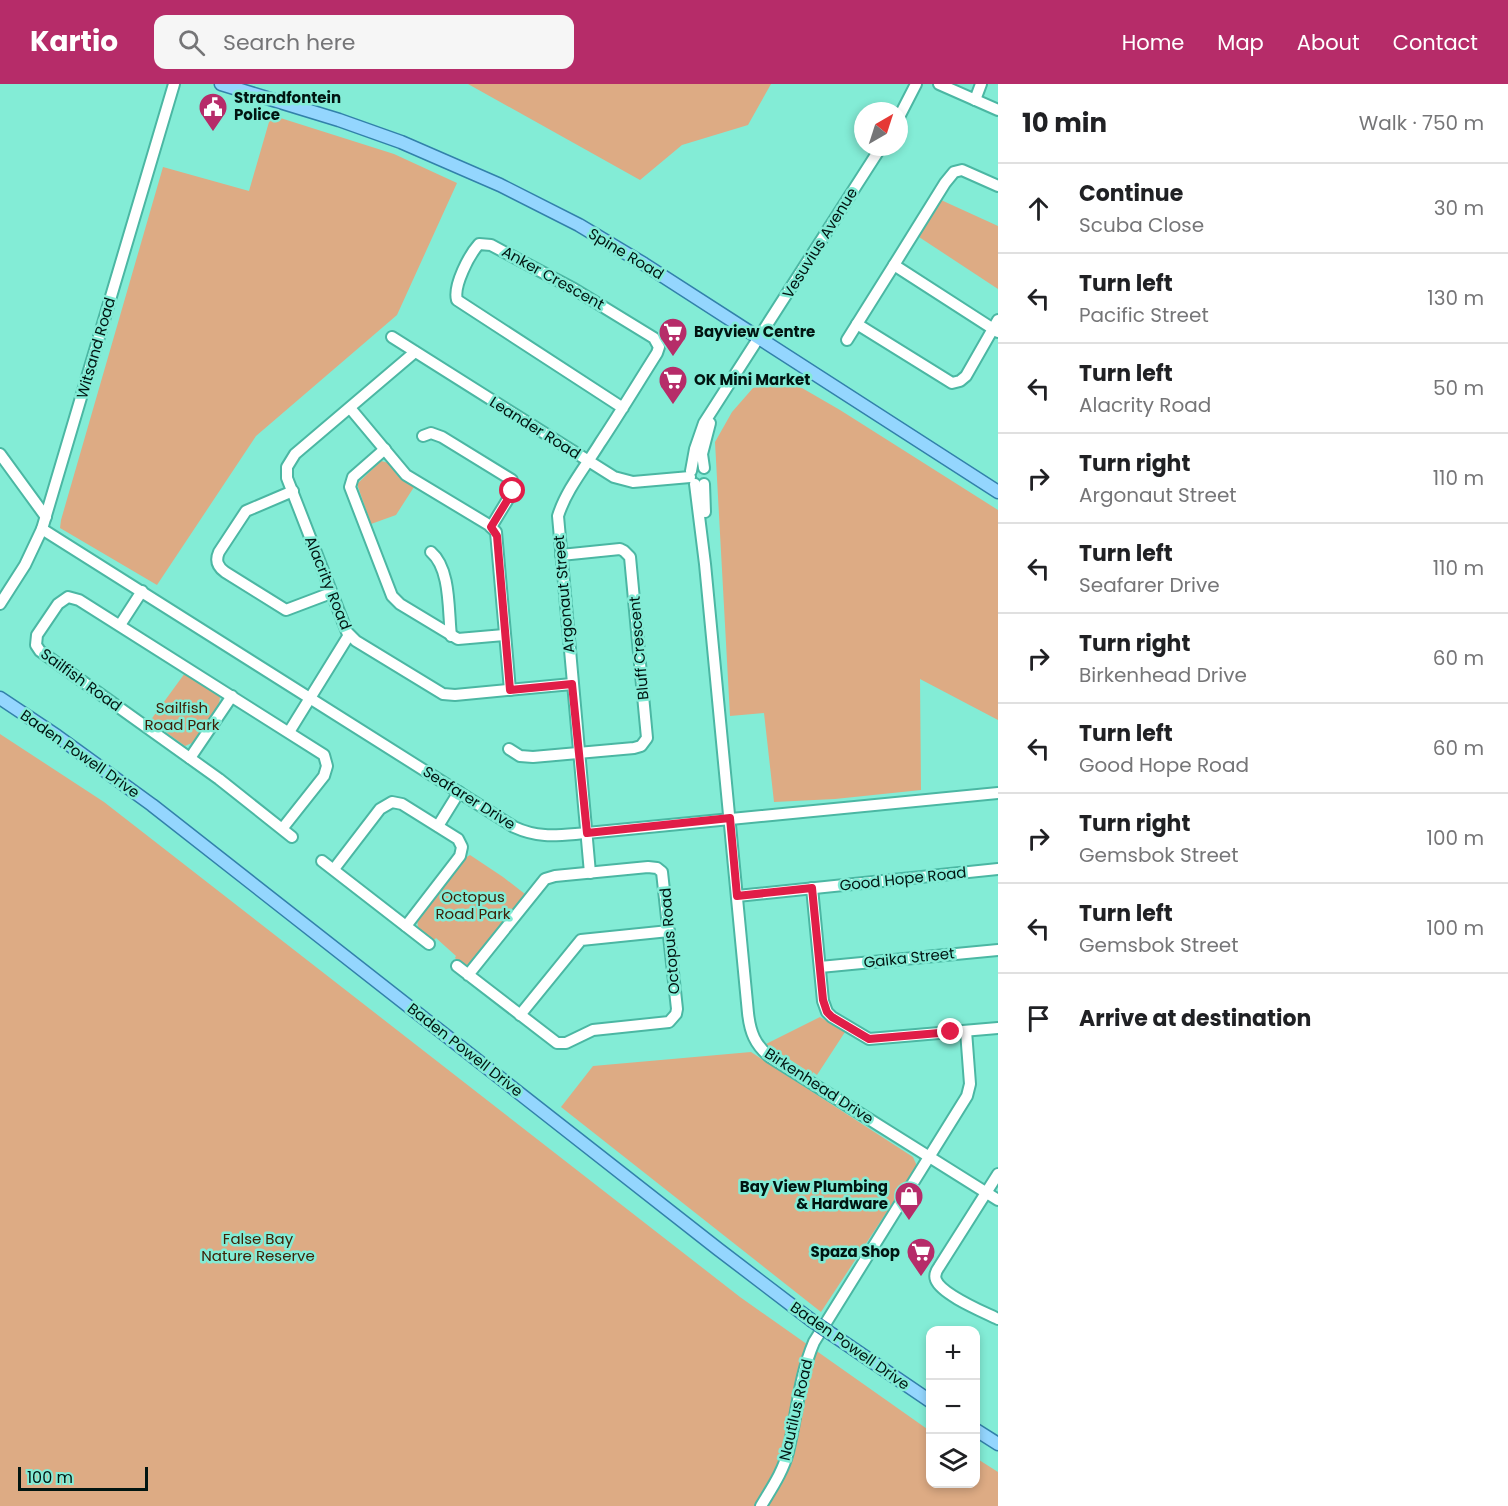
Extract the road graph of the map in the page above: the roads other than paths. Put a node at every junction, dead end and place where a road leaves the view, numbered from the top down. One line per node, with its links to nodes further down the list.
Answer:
1 (174, 84): 29 (street, Witsand Road)
2 (221, 84): 15 (main road, Spine Road)
3 (916, 84): 7 (street)
4 (939, 84): 6 (street)
5 (981, 84): 6 (street)
6 (975, 100): 8 (street)
7 (907, 102)
8 (998, 110)
9 (875, 156): 15 (street, Vesuvius Avenue)
10 (998, 186): 11 (street)
11 (894, 265): 12 (street); 13 (street)
12 (857, 324): 13 (street); 16 (street)
13 (997, 327)
14 (392, 337): 17 (street, Leander Road)
15 (759, 339): 20 (street, Birkenhead Drive); 28 (main road, Spine Road)
16 (847, 340)
17 (415, 352): 18 (street, Alacrity Road); 24 (street, Leander Road)
18 (350, 408): 22 (street); 27 (street, Alacrity Road)
19 (623, 408): 19 (street, Anker Crescent); 24 (street, Argonaut Street)
20 (714, 408): 25 (street, Birkenhead Drive); 26 (street, Birkenhead Drive)
21 (423, 436): 30 (street)
22 (385, 449): 30 (street); 40 (street)
23 (0, 454): 29 (street)
24 (588, 461): 26 (street, Leander Road); 33 (street, Argonaut Street)
25 (704, 468): 26 (street, Leander Road); 26 (street, Birkenhead Drive)
26 (695, 479): 52 (street, Birkenhead Drive)
27 (292, 491): 35 (street, Alacrity Road); 35 (street)
28 (998, 492)
29 (46, 517): 31 (street, Witsand Road)
30 (491, 527): 39 (street)
31 (42, 530): 34 (street, Seafarer Drive); 36 (street, Witsand Road)
32 (431, 552): 40 (street)
33 (561, 555): 41 (street, Argonaut Street); 48 (street, Bluff Crescent)
34 (142, 591): 37 (street); 44 (street, Seafarer Drive)
35 (332, 593): 38 (street, Alacrity Road)
36 (0, 604)
37 (120, 625): 43 (street, Sailfish Road); 49 (street, Sailfish Road)
38 (349, 635): 42 (street, Alacrity Road); 44 (street)
39 (504, 635): 40 (street); 42 (street)
40 (451, 636)
41 (572, 684): 42 (street, Alacrity Road); 48 (street, Argonaut Street)
42 (510, 690)
43 (232, 696): 46 (street, Sailfish Road); 49 (street)
44 (310, 697): 46 (street); 50 (street, Seafarer Drive)
45 (0, 698): 78 (main road, Baden Powell Drive, bridge)
46 (289, 732): 54 (street, Sailfish Road)
47 (509, 749): 48 (street)
48 (579, 753): 55 (street, Argonaut Street)
49 (190, 758): 54 (street, Sailfish Road)
50 (459, 792): 53 (street); 55 (street, Seafarer Drive)
51 (998, 793): 52 (street, Seafarer Drive)
52 (730, 818): 55 (street, Seafarer Drive); 62 (street, Birkenhead Drive)
53 (438, 826): 58 (street); 63 (street)
54 (282, 829): 56 (street, Sailfish Road)
55 (587, 833): 60 (street, Argonaut Street)
56 (292, 837)
57 (322, 861): 58 (street)
58 (334, 869): 63 (street)
59 (998, 869): 61 (street, Good Hope Road)
60 (590, 873): 64 (street, Octopus Road); 69 (street, Octopus Road)
61 (812, 888): 62 (street, Good Hope Road); 68 (street)
62 (737, 896): 73 (street, Birkenhead Drive)
63 (406, 926): 65 (street)
64 (669, 931): 70 (street); 70 (street, Octopus Road)
65 (429, 944)
66 (998, 950): 68 (street, Gaika Street)
67 (457, 966): 69 (street, Octopus Road)
68 (820, 967): 72 (street)
69 (468, 975): 70 (street, Octopus Road)
70 (520, 1016)
71 (998, 1028): 72 (street)
72 (966, 1030): 73 (street, Nautilus Road)
73 (929, 1158): 75 (street, Birkenhead Drive); 81 (street, Nautilus Road)
74 (998, 1174): 75 (street)
75 (986, 1193): 76 (street, Birkenhead Drive); 77 (street)
76 (998, 1200)
77 (998, 1319)
78 (926, 1398)
79 (980, 1433): 80 (main road)
80 (998, 1444)
81 (761, 1506)

